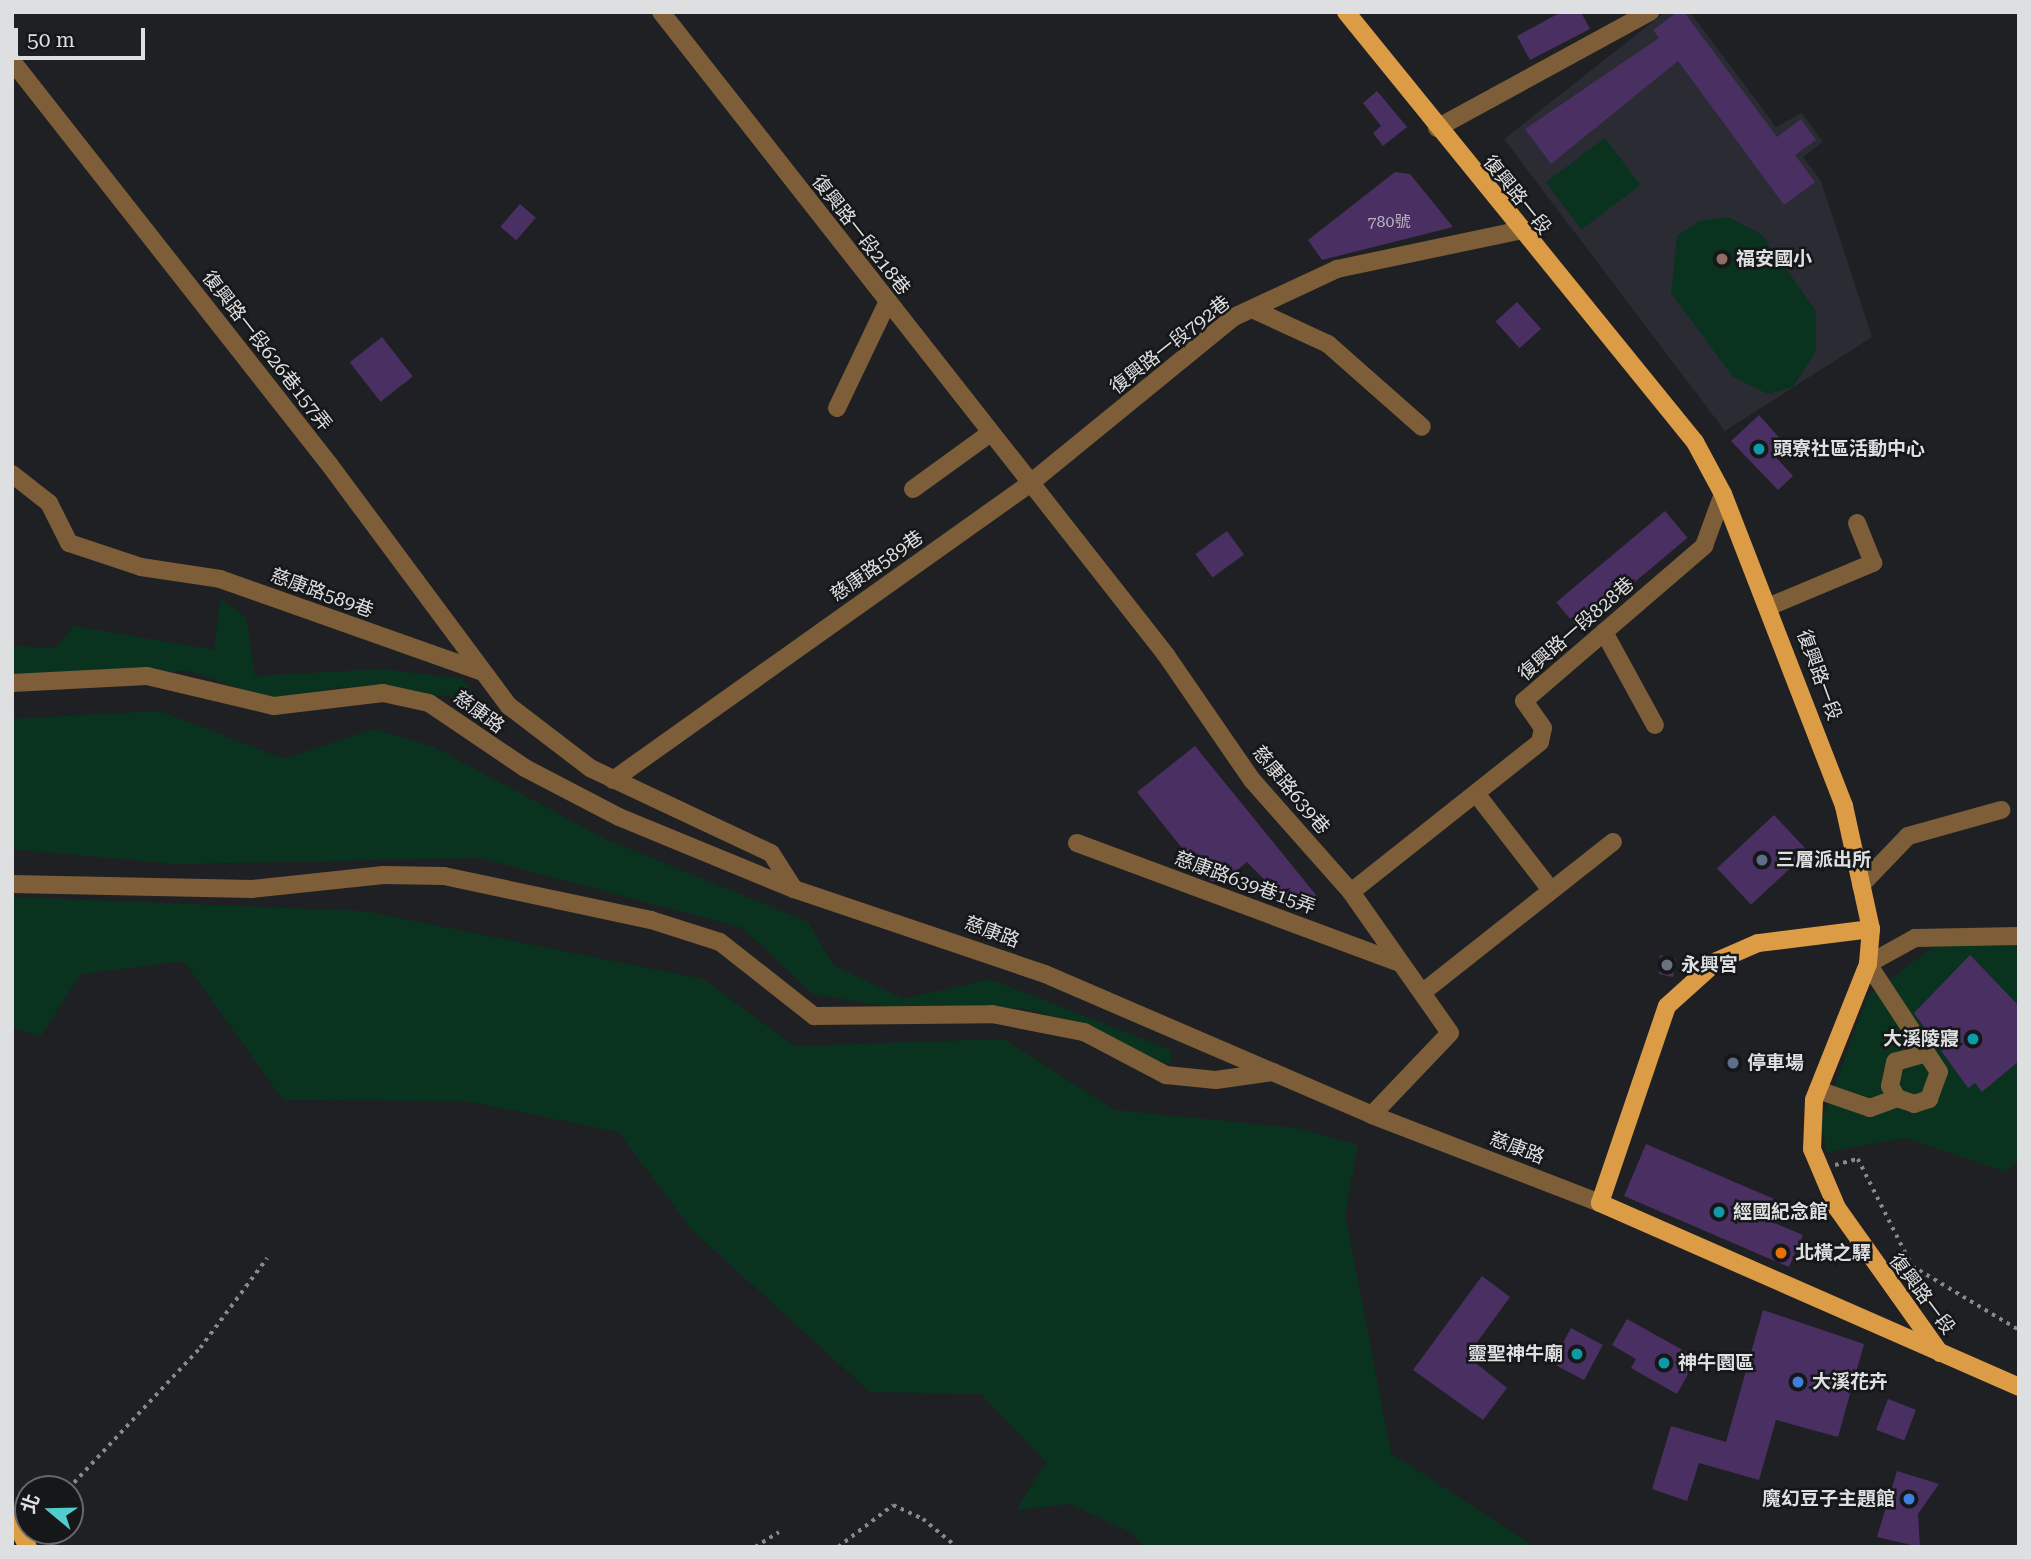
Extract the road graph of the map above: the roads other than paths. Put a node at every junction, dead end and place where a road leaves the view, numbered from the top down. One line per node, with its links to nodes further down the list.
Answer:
1 (661, 12): 7 (street, 復興路一段218巷)
2 (1346, 12): 5 (main road, 復興路一段)
3 (1650, 12): 5 (street)
4 (12, 61): 19 (street, 復興路一段626巷157弄)
5 (1437, 128): 6 (main road, 復興路一段)
6 (1518, 231): 8 (street, 復興路一段792巷); 15 (main road, 復興路一段)
7 (887, 303): 9 (street); 11 (street, 復興路一段218巷)
8 (1252, 309): 10 (street); 13 (street, 復興路一段792巷)
9 (836, 408)
10 (1422, 427)
11 (989, 434): 13 (street, 復興路一段218巷); 14 (street)
12 (12, 474): 19 (street, 慈康路589巷)
13 (1028, 485): 22 (street, 慈康路589巷); 31 (street, 慈康路639巷)
14 (914, 489)
15 (1723, 494): 17 (main road, 復興路一段); 18 (street, 復興路一段828巷)
16 (1857, 523): 17 (street)
17 (1770, 606): 28 (main road, 復興路一段)
18 (1604, 632): 21 (street); 23 (street, 復興路一段828巷)
19 (482, 672): 22 (street)
20 (12, 683): 29 (street, 慈康路)
21 (1655, 725)
22 (613, 780): 29 (street)
23 (1478, 796): 30 (street); 31 (street, 復興路一段828巷)
24 (2001, 810): 28 (street)
25 (1614, 842): 30 (street)
26 (1077, 843): 34 (street, 慈康路639巷15弄)
27 (12, 884): 38 (street)
28 (1861, 885): 32 (main road, 復興路一段)
29 (794, 889): 38 (street, 慈康路)
30 (1551, 890): 36 (street)
31 (1351, 892): 34 (street, 慈康路639巷)
32 (1871, 929): 35 (main road, 復興路一段); 42 (main road)
33 (2019, 936): 35 (street)
34 (1399, 963): 36 (street, 慈康路639巷)
35 (1868, 964): 37 (street); 39 (main road, 復興路一段)
36 (1423, 992): 41 (street, 慈康路639巷)
37 (1923, 1054): 40 (street); 40 (street)
38 (1273, 1072): 41 (street, 慈康路)
39 (1818, 1090): 40 (street); 43 (main road, 復興路一段)
40 (1897, 1098)
41 (1372, 1115): 42 (street, 慈康路)
42 (1600, 1203): 43 (main road, 慈康路)
43 (1940, 1353): 44 (main road, 復興路一段)
44 (2019, 1387)
45 (12, 1516): 46 (main road)
46 (28, 1547)

